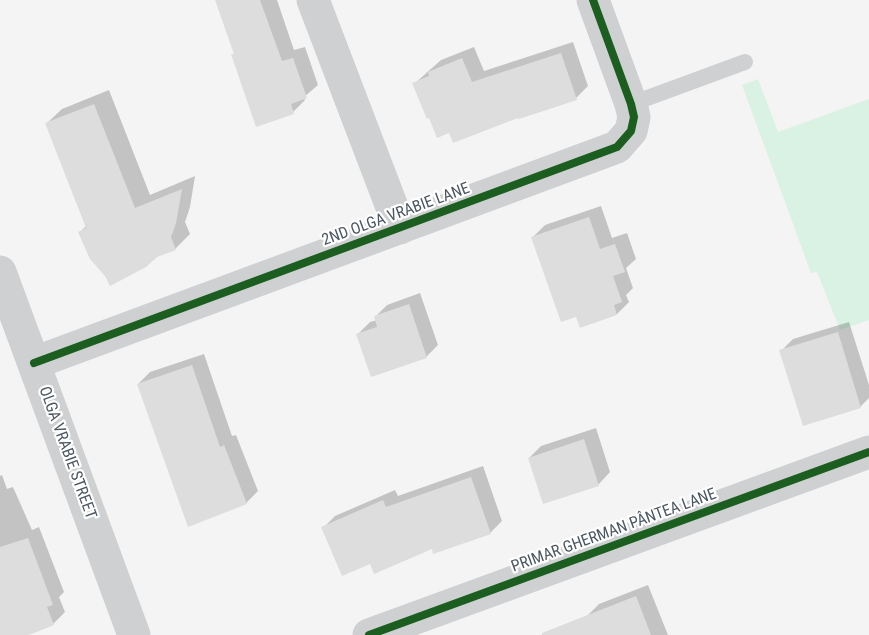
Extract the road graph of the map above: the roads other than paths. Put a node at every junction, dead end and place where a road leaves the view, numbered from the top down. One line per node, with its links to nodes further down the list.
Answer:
1 (313, 0): 5 (street, 2ND OLGA VRABIE LANE)
2 (593, 0): 4 (street, 2ND OLGA VRABIE LANE)
3 (745, 62): 4 (lane)
4 (631, 104): 5 (street, 2ND OLGA VRABIE LANE)
5 (400, 228): 7 (street, 2ND OLGA VRABIE LANE)
6 (0, 272): 7 (street, OLGA VRABIE STREET)
7 (34, 363): 9 (street, OLGA VRABIE STREET)
8 (869, 452): 10 (street, PRIMAR GHERMAN PÂNTEA LANE)
9 (134, 635)
10 (369, 635)

